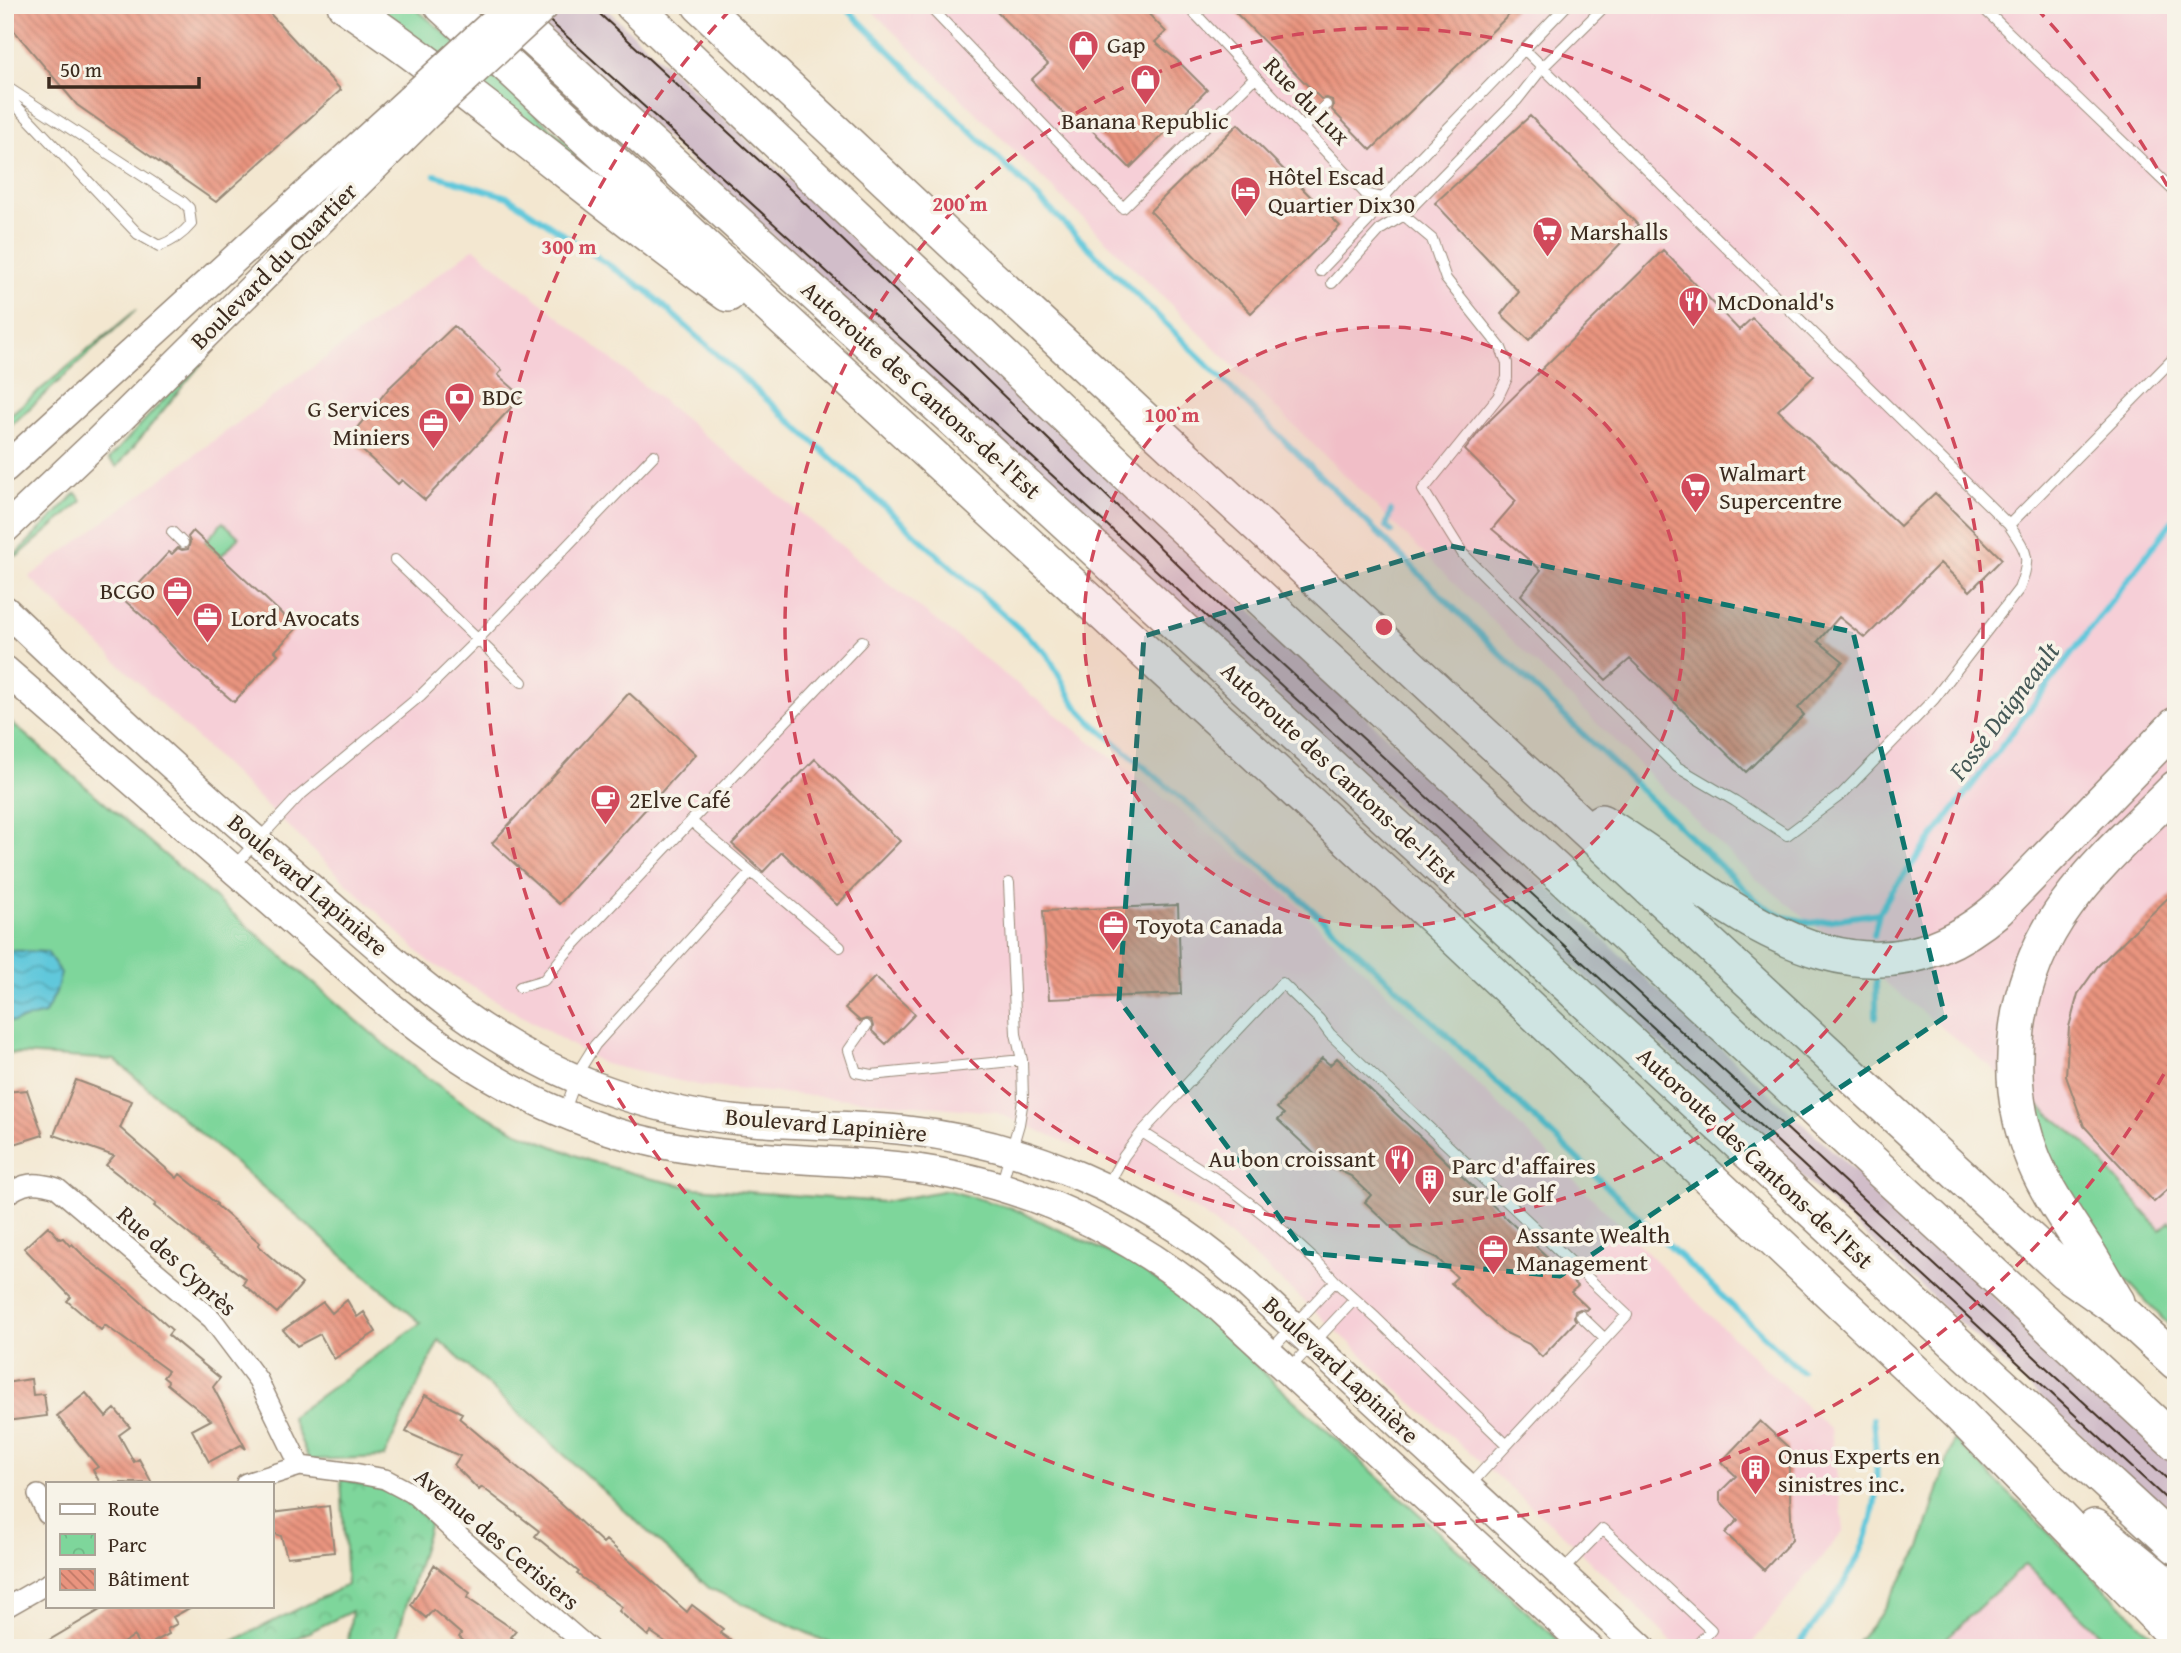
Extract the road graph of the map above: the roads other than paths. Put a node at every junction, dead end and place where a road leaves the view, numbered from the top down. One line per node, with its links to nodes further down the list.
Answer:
1 (345, 5): 29 (highway)
2 (442, 5): 29 (highway)
3 (498, 5): 77 (highway, Autoroute des Cantons-de-l'Est)
4 (512, 5): 21 (main road, Boulevard du Quartier, bridge)
5 (546, 5): 21 (main road, Boulevard du Quartier, bridge)
6 (633, 5): 70 (highway)
7 (700, 5): 43 (highway)
8 (928, 5): 17 (lane)
9 (1186, 5): 14 (lane, Rue du Lux)
10 (1205, 5): 14 (lane)
11 (1567, 5): 15 (lane)
12 (1606, 5): 16 (lane)
13 (1980, 5): 23 (lane)
14 (1196, 15): 17 (lane, Rue du Lux)
15 (1524, 49): 16 (lane); 24 (lane)
16 (1543, 67): 25 (lane); 32 (lane)
17 (1255, 77): 22 (lane, Rue du Lux)
18 (5, 86): 19 (lane)
19 (5, 94)
20 (1326, 105): 22 (lane)
21 (419, 106): 31 (main road, Boulevard du Quartier); 33 (main road, Boulevard du Quartier)
22 (1303, 129): 24 (lane, Rue du Lux)
23 (2176, 193)
24 (1383, 198): 25 (lane, Rue du Lux); 26 (lane)
25 (1404, 215): 27 (lane); 32 (lane, Rue du Lux)
26 (1320, 271)
27 (1332, 283)
28 (2176, 356): 32 (lane)
29 (862, 391): 69 (highway)
30 (654, 455): 38 (lane)
31 (5, 468)
32 (2009, 525)
33 (5, 529)
34 (172, 532): 35 (lane)
35 (183, 543)
36 (395, 560): 38 (lane)
37 (5, 610): 46 (main road, Boulevard Lapinière)
38 (477, 640): 41 (lane); 46 (lane)
39 (862, 641): 45 (lane)
40 (5, 670): 47 (main road, Boulevard Lapinière)
41 (522, 682)
42 (2176, 725): 43 (highway)
43 (1531, 779): 63 (highway)
44 (2176, 788): 63 (highway)
45 (691, 821): 48 (lane); 51 (lane)
46 (256, 841): 47 (lane); 54 (main road, Boulevard Lapinière)
47 (232, 869): 55 (main road, Boulevard Lapinière)
48 (751, 872): 50 (lane); 54 (lane)
49 (1009, 883): 53 (lane)
50 (840, 947)
51 (520, 987)
52 (866, 1026): 53 (lane)
53 (1021, 1060): 57 (lane)
54 (576, 1079): 55 (lane); 57 (main road, Boulevard Lapinière)
55 (563, 1113): 58 (main road, Boulevard Lapinière)
56 (1142, 1132): 59 (lane); 61 (lane); 66 (lane)
57 (1011, 1151): 58 (lane); 59 (main road, Boulevard Lapinière)
58 (1001, 1186): 67 (main road, Boulevard Lapinière)
59 (1106, 1188): 65 (main road, Boulevard Lapinière)
60 (5, 1196): 72 (street, Rue des Cyprès)
61 (1335, 1281): 62 (lane); 65 (lane)
62 (1355, 1299): 65 (lane); 71 (lane)
63 (2122, 1311): 68 (highway)
64 (1581, 1316): 66 (lane)
65 (1303, 1335): 67 (lane); 67 (lane); 74 (main road, Boulevard Lapinière)
66 (1605, 1339): 71 (lane)
67 (1278, 1361): 84 (main road, Boulevard Lapinière)
68 (2176, 1362)
69 (1960, 1415): 80 (highway); 82 (highway)
70 (2176, 1443)
71 (1507, 1445): 74 (lane)
72 (300, 1466): 73 (street, Avenue des Cerisiers); 83 (street, Avenue des Cerisiers)
73 (249, 1482)
74 (1467, 1487): 78 (main road, Boulevard Lapinière)
75 (38, 1495): 76 (street)
76 (46, 1512)
77 (2176, 1546)
78 (1561, 1572): 85 (main road, Boulevard Lapinière); 86 (lane)
79 (46, 1585): 81 (street)
80 (2176, 1593)
81 (5, 1608)
82 (2176, 1637)
83 (589, 1648)
84 (1589, 1648)
85 (1641, 1648)
86 (1694, 1648)

